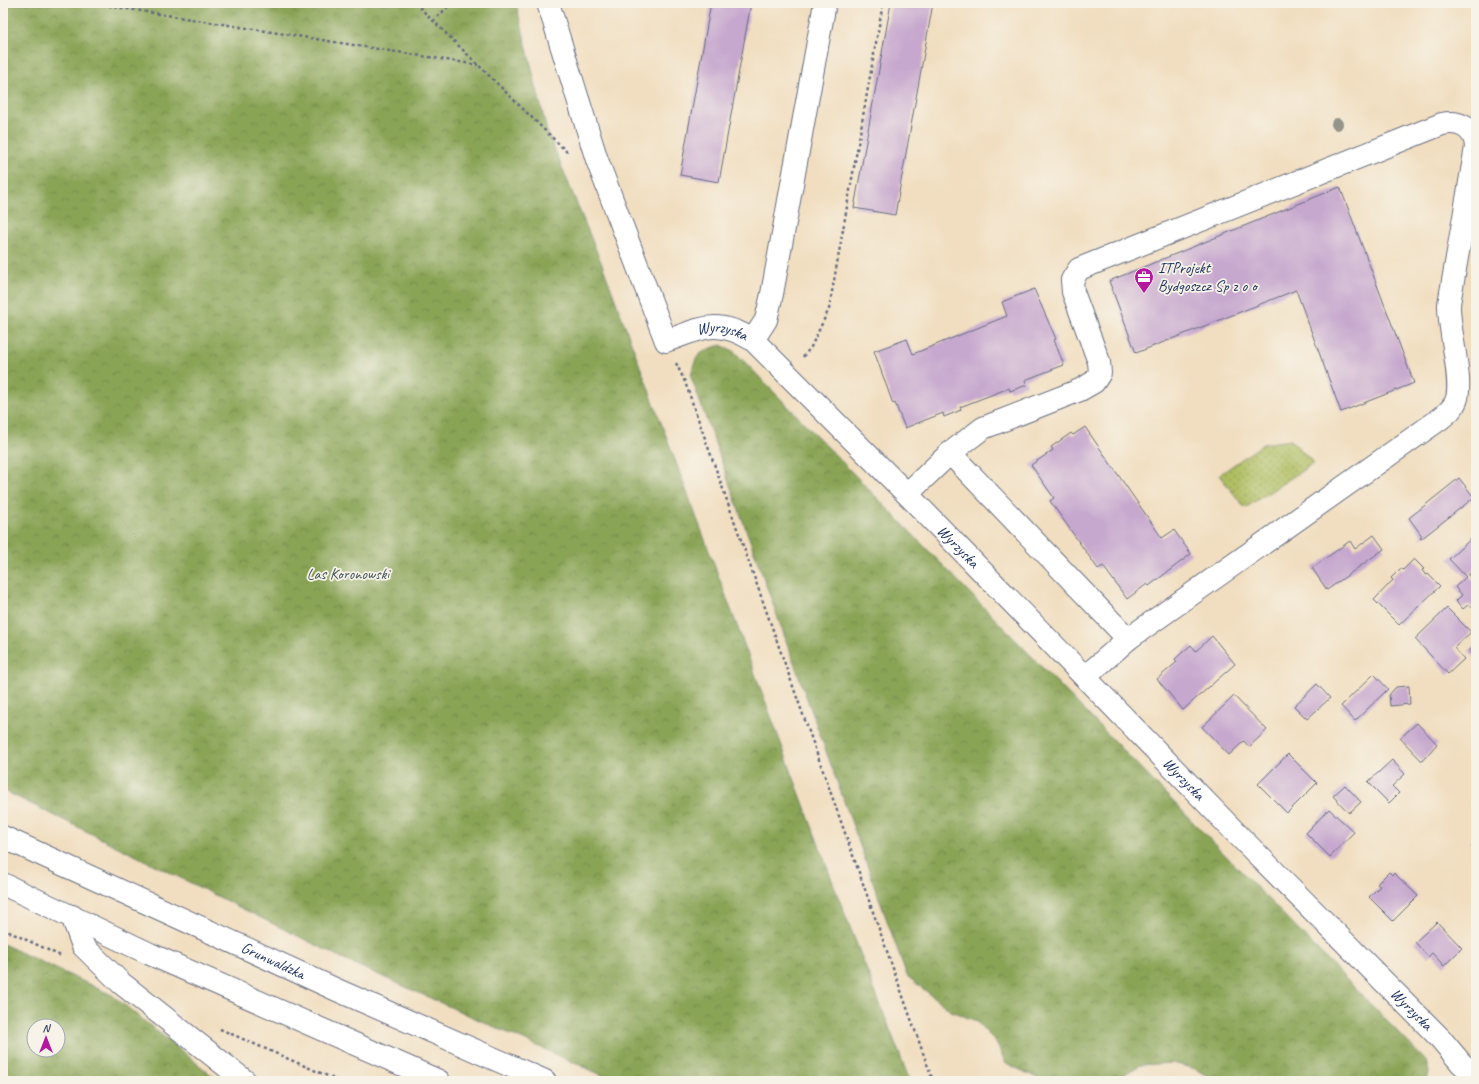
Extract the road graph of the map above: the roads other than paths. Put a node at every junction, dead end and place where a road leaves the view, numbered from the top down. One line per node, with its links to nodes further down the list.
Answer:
1 (548, 3): 3 (street, Wyrzyska)
2 (825, 3): 3 (street)
3 (753, 340): 5 (street, Wyrzyska)
4 (950, 453): 5 (street); 6 (street); 6 (street)
5 (907, 494): 7 (street, Wyrzyska)
6 (1128, 639): 7 (street)
7 (1085, 677): 11 (street, Wyrzyska)
8 (3, 837): 14 (street, Grunwaldzka)
9 (3, 884): 10 (street)
10 (72, 916): 12 (street); 13 (street)
11 (1476, 1076)
12 (245, 1081)
13 (439, 1081)
14 (545, 1081)

